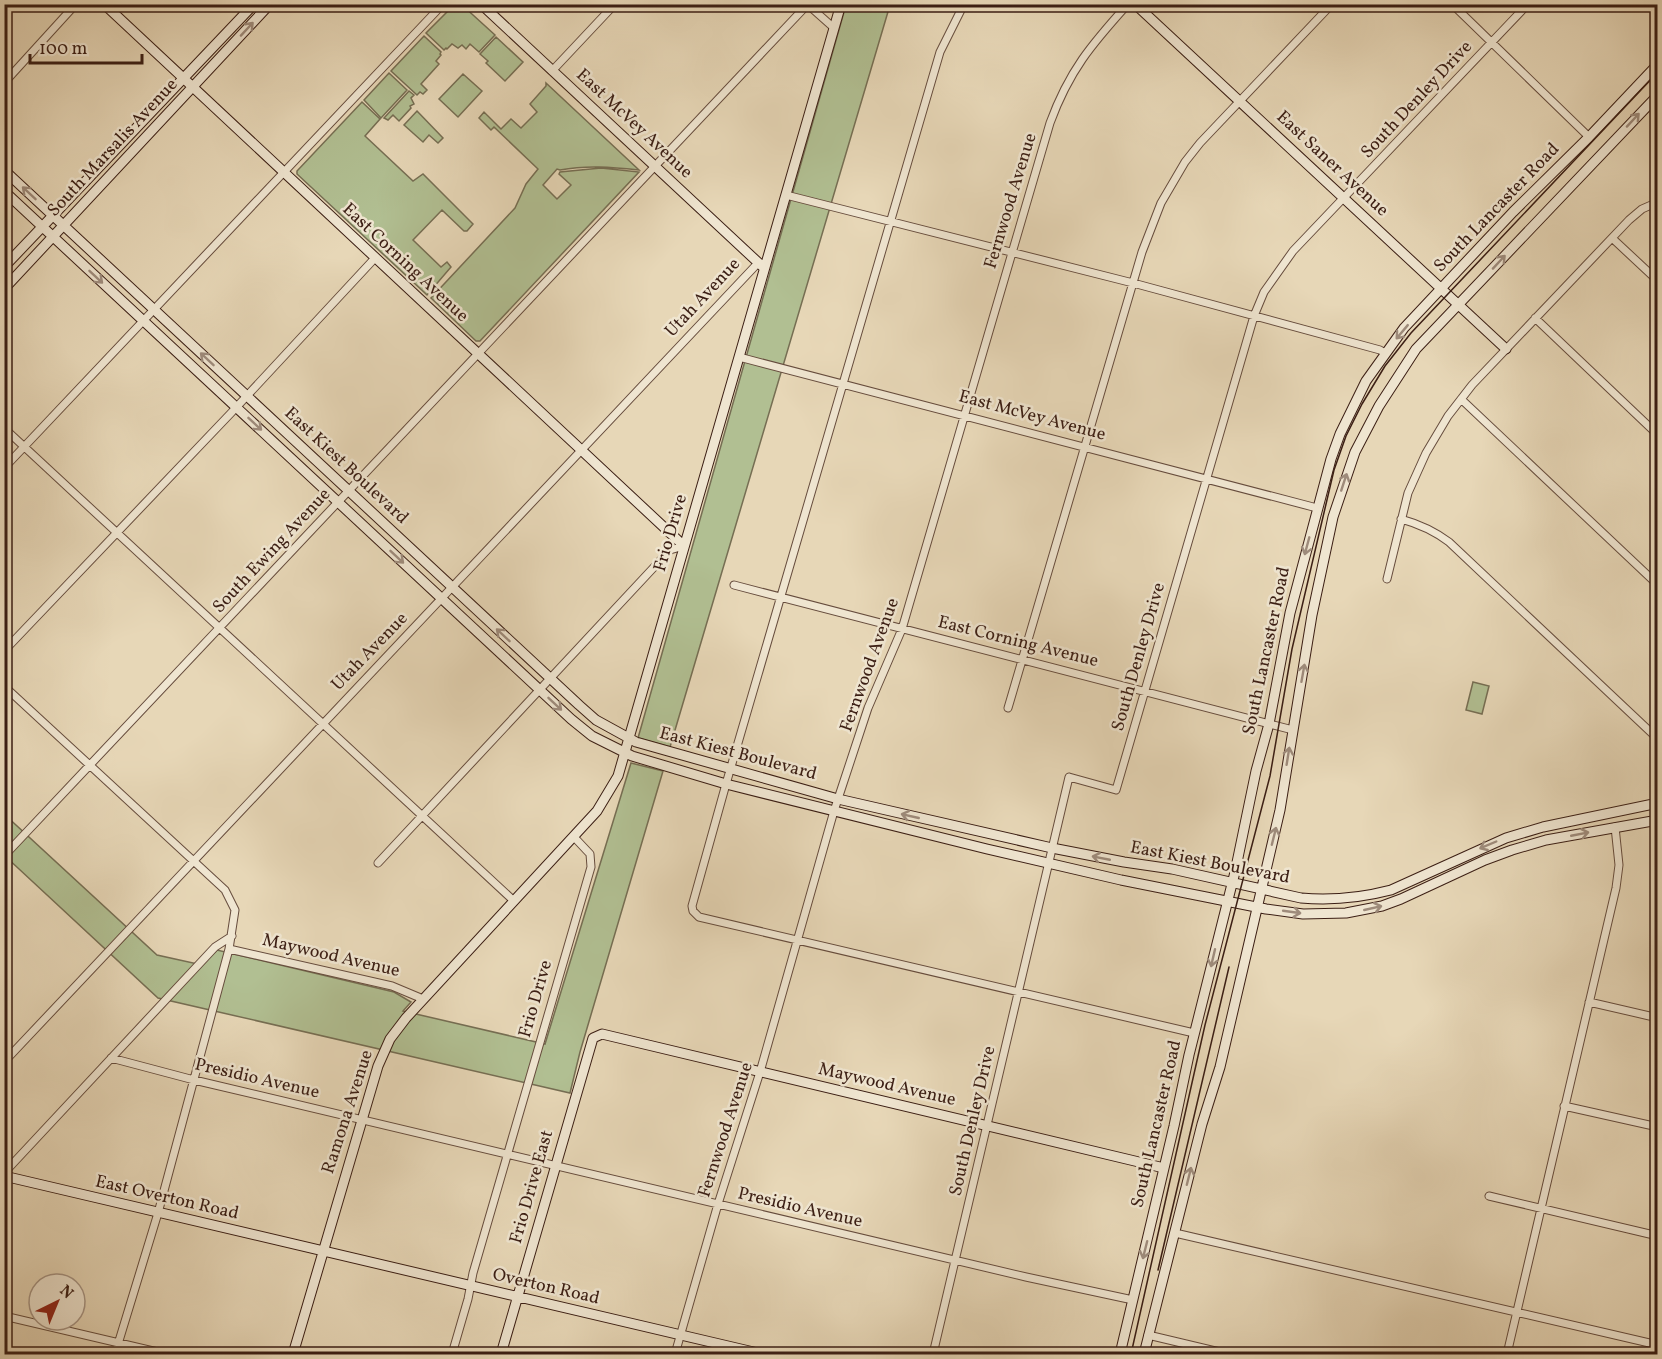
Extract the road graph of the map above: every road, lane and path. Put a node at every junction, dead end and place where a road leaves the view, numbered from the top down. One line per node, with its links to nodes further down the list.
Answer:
1 (76, 4): 21 (street)
2 (104, 4): 20 (main road, East Corning Avenue)
3 (254, 4): 20 (main road, South Marsalis Avenue)
4 (270, 4): 22 (main road, South Marsalis Avenue, one-way to 4)
5 (443, 4): 28 (street)
6 (481, 4): 19 (main road, East McVey Avenue)
7 (615, 4): 19 (street)
8 (841, 4): 16 (main road, Frio Drive)
9 (964, 4): 34 (street)
10 (1128, 4): 39 (street, Fernwood Avenue)
11 (1135, 4): 24 (main road, East Saner Avenue)
12 (1332, 4): 24 (street)
13 (1452, 4): 17 (street)
14 (1528, 4): 17 (street, South Denley Drive)
15 (807, 5): 16 (street); 26 (street, South Ewing Avenue)
16 (834, 28): 30 (main road, Frio Drive)
17 (1492, 43): 25 (street); 31 (street, South Denley Drive)
18 (1658, 64): 25 (main road, South Lancaster Road)
19 (552, 71): 26 (main road, East McVey Avenue)
20 (184, 78): 22 (main road, East Corning Avenue); 33 (main road, South Marsalis Avenue)
21 (4, 83)
22 (192, 87): 28 (main road, East Corning Avenue); 36 (main road, South Marsalis Avenue)
23 (1658, 94): 47 (main road, South Lancaster Road, one-way to 23)
24 (1240, 102): 31 (main road, East Saner Avenue); 44 (street)
25 (1589, 136): 46 (main road, South Lancaster Road)
26 (655, 166): 41 (main road, East McVey Avenue); 54 (street, South Ewing Avenue)
27 (4, 170): 33 (main road, East Kiest Boulevard, one-way to 27)
28 (284, 172): 40 (main road, East Corning Avenue); 48 (street)
29 (4, 190): 35 (main road, East Kiest Boulevard)
30 (786, 195): 34 (street); 41 (main road, Frio Drive)
31 (1344, 199): 46 (main road, East Saner Avenue); 49 (street, South Denley Drive)
32 (1658, 202): 38 (street)
33 (53, 215): 35 (main road, South Marsalis Avenue); 36 (main road, East Kiest Boulevard)
34 (891, 222): 39 (street); 56 (street)
35 (42, 226): 37 (main road, East Kiest Boulevard); 42 (main road, South Marsalis Avenue)
36 (64, 226): 37 (main road, South Marsalis Avenue); 48 (main road, East Kiest Boulevard)
37 (54, 237): 45 (main road, South Marsalis Avenue); 51 (main road, East Kiest Boulevard, one-way to 51)
38 (1612, 238): 43 (street); 50 (street)
39 (1011, 253): 44 (street); 60 (street, Fernwood Avenue)
40 (375, 258): 54 (main road, East Corning Avenue); 57 (street)
41 (761, 266): 55 (main road, Frio Drive); 65 (street, Utah Avenue)
42 (4, 267)
43 (1658, 281)
44 (1133, 283): 49 (street); 64 (street)
45 (4, 289)
46 (1442, 289): 47 (main road, East Saner Avenue); 53 (main road, South Lancaster Road, one-way to 53)
47 (1459, 304): 52 (main road, East Saner Avenue); 91 (main road, South Lancaster Road, one-way to 47)
48 (155, 310): 51 (street); 57 (main road, East Kiest Boulevard, one-way to 48)
49 (1254, 316): 53 (street); 67 (street, South Denley Drive)
50 (1535, 318): 52 (street); 62 (street)
51 (144, 321): 59 (main road, East Kiest Boulevard); 63 (street)
52 (1506, 349): 58 (street)
53 (1384, 353): 70 (main road, South Lancaster Road)
54 (479, 354): 65 (main road, East Corning Avenue); 68 (street, South Ewing Avenue)
55 (739, 357): 56 (street, East McVey Avenue); 73 (main road, Frio Drive)
56 (842, 383): 60 (street, East McVey Avenue); 79 (street)
57 (247, 396): 59 (street); 68 (main road, East Kiest Boulevard)
58 (1461, 399): 71 (street); 76 (street)
59 (237, 407): 69 (main road, East Kiest Boulevard, one-way to 69); 72 (street)
60 (964, 415): 64 (street, East McVey Avenue); 81 (street, Fernwood Avenue)
61 (4, 428): 63 (street)
62 (1658, 435)
63 (25, 447): 66 (street); 72 (street)
64 (1085, 447): 67 (street, East McVey Avenue); 83 (street)
65 (582, 449): 73 (main road, East Corning Avenue); 77 (street, Utah Avenue)
66 (4, 468)
67 (1207, 479): 70 (street, East McVey Avenue); 87 (street, South Denley Drive)
68 (349, 491): 69 (street, South Ewing Avenue); 77 (main road, East Kiest Boulevard)
69 (339, 502): 78 (main road, East Kiest Boulevard, one-way to 78); 80 (street, South Ewing Avenue)
70 (1317, 508): 90 (main road, South Lancaster Road, one-way to 90)
71 (1401, 519): 74 (street); 93 (street)
72 (117, 532): 80 (street); 82 (street)
73 (684, 546): 84 (street); 92 (main road, Frio Drive)
74 (1387, 579)
75 (734, 585): 79 (street, East Corning Avenue)
76 (1658, 585)
77 (452, 587): 78 (street, Utah Avenue); 84 (main road, East Kiest Boulevard, one-way to 77)
78 (442, 598): 86 (main road, East Kiest Boulevard); 89 (street, Utah Avenue)
79 (781, 598): 81 (street, East Corning Avenue); 96 (street)
80 (219, 628): 89 (street); 95 (street, South Ewing Avenue)
81 (902, 629): 83 (street, East Corning Avenue); 98 (street, Fernwood Avenue)
82 (4, 651)
83 (1023, 662): 87 (street, East Corning Avenue); 88 (street)
84 (550, 678): 86 (street); 92 (main road, East Kiest Boulevard)
85 (4, 686): 95 (street)
86 (539, 689): 94 (main road, East Kiest Boulevard, one-way to 94); 102 (street)
87 (1144, 692): 90 (street, East Corning Avenue); 106 (street, South Denley Drive)
88 (1008, 708)
89 (322, 723): 102 (street); 108 (street, Utah Avenue)
90 (1269, 724): 91 (street, East Corning Avenue); 111 (main road, South Lancaster Road)
91 (1293, 730): 112 (main road, South Lancaster Road, one-way to 91)
92 (628, 739): 94 (main road, Frio Drive); 96 (main road, East Kiest Boulevard)
93 (1658, 739)
94 (624, 753): 97 (main road, East Kiest Boulevard); 105 (main road, Frio Drive)
95 (90, 766): 107 (street, South Ewing Avenue); 108 (street)
96 (731, 770): 97 (street); 98 (main road, East Kiest Boulevard)
97 (726, 784): 100 (main road, East Kiest Boulevard); 117 (street)
98 (838, 799): 100 (street, Fernwood Avenue); 106 (main road, East Kiest Boulevard, one-way to 98)
99 (1658, 803): 101 (main road, East Kiest Boulevard)
100 (834, 811): 110 (main road, East Kiest Boulevard); 117 (street, Fernwood Avenue)
101 (1612, 812): 104 (main road); 112 (main road, East Kiest Boulevard, one-way to 112)
102 (421, 815): 109 (street); 113 (street)
103 (1658, 819): 104 (main road, East Kiest Boulevard)
104 (1614, 827): 115 (main road, East Kiest Boulevard, one-way to 104); 121 (street)
105 (574, 837): 113 (main road, Ramona Avenue); 133 (street, Frio Drive)
106 (1052, 848): 110 (street, South Denley Drive); 111 (main road, East Kiest Boulevard, one-way to 106)
107 (4, 856)
108 (193, 861): 116 (street); 126 (street, Utah Avenue)
109 (378, 863)
110 (1049, 863): 114 (main road, East Kiest Boulevard); 119 (street, South Denley Drive)
111 (1233, 882): 112 (main road, East Kiest Boulevard); 114 (main road, South Lancaster Road)
112 (1261, 888): 115 (main road, South Lancaster Road)
113 (514, 901): 120 (main road, Ramona Avenue)
114 (1227, 901): 115 (main road, East Kiest Boulevard); 123 (main road, South Lancaster Road, one-way to 123)
115 (1257, 907): 141 (main road, South Lancaster Road, one-way to 115)
116 (232, 936): 118 (street); 125 (street)
117 (797, 940): 119 (street); 127 (street, Fernwood Avenue)
118 (229, 949): 120 (street, Maywood Avenue); 128 (street)
119 (1018, 992): 123 (street); 131 (street, South Denley Drive)
120 (423, 999): 130 (main road, Ramona Avenue)
121 (1589, 1002): 122 (street); 129 (street)
122 (1658, 1018)
123 (1194, 1033): 135 (main road, South Lancaster Road)
124 (602, 1035): 127 (main road, Maywood Avenue); 134 (main road, Frio Drive East)
125 (111, 1058): 128 (street, Presidio Avenue); 136 (street)
126 (4, 1062)
127 (760, 1072): 131 (main road, Maywood Avenue); 138 (street, Fernwood Avenue)
128 (194, 1080): 130 (street, Presidio Avenue); 140 (street)
129 (1564, 1106): 132 (street); 139 (street)
130 (361, 1118): 133 (street, Presidio Avenue); 143 (main road, Ramona Avenue)
131 (986, 1125): 135 (main road, Maywood Avenue); 144 (street, South Denley Drive)
132 (1658, 1127)
133 (508, 1153): 134 (street, Presidio Avenue); 145 (street, Frio Drive)
134 (556, 1165): 138 (street, Presidio Avenue); 146 (main road, Frio Drive East)
135 (1164, 1168): 147 (main road, South Lancaster Road, one-way to 147)
136 (4, 1175): 140 (main road, East Overton Road)
137 (1490, 1197): 139 (street)
138 (718, 1204): 144 (street, Presidio Avenue); 150 (street, Fernwood Avenue)
139 (1541, 1209): 142 (street); 148 (street)
140 (158, 1213): 143 (main road, East Overton Road); 152 (street)
141 (1175, 1233): 148 (street); 151 (main road, South Lancaster Road)
142 (1658, 1236)
143 (322, 1252): 145 (main road, Overton Road); 156 (main road, Ramona Avenue)
144 (956, 1260): 147 (street, Presidio Avenue); 161 (street, South Denley Drive)
145 (471, 1286): 146 (main road, Overton Road); 157 (street, Frio Drive)
146 (518, 1297): 150 (main road, Overton Road); 158 (main road, Frio Drive East)
147 (1133, 1300): 162 (main road, South Lancaster Road)
148 (1517, 1313): 153 (street); 165 (street)
149 (4, 1316): 152 (street)
150 (680, 1335): 159 (street, Fernwood Avenue); 160 (main road, Overton Road)
151 (1148, 1335): 163 (main road, South Lancaster Road); 164 (street)
152 (118, 1343): 154 (street); 155 (street)
153 (1658, 1345)
154 (115, 1354)
155 (166, 1354)
156 (293, 1354)
157 (453, 1354)
158 (501, 1354)
159 (675, 1354)
160 (762, 1354)
161 (933, 1354)
162 (1120, 1354)
163 (1144, 1354)
164 (1228, 1354)
165 (1507, 1354)

